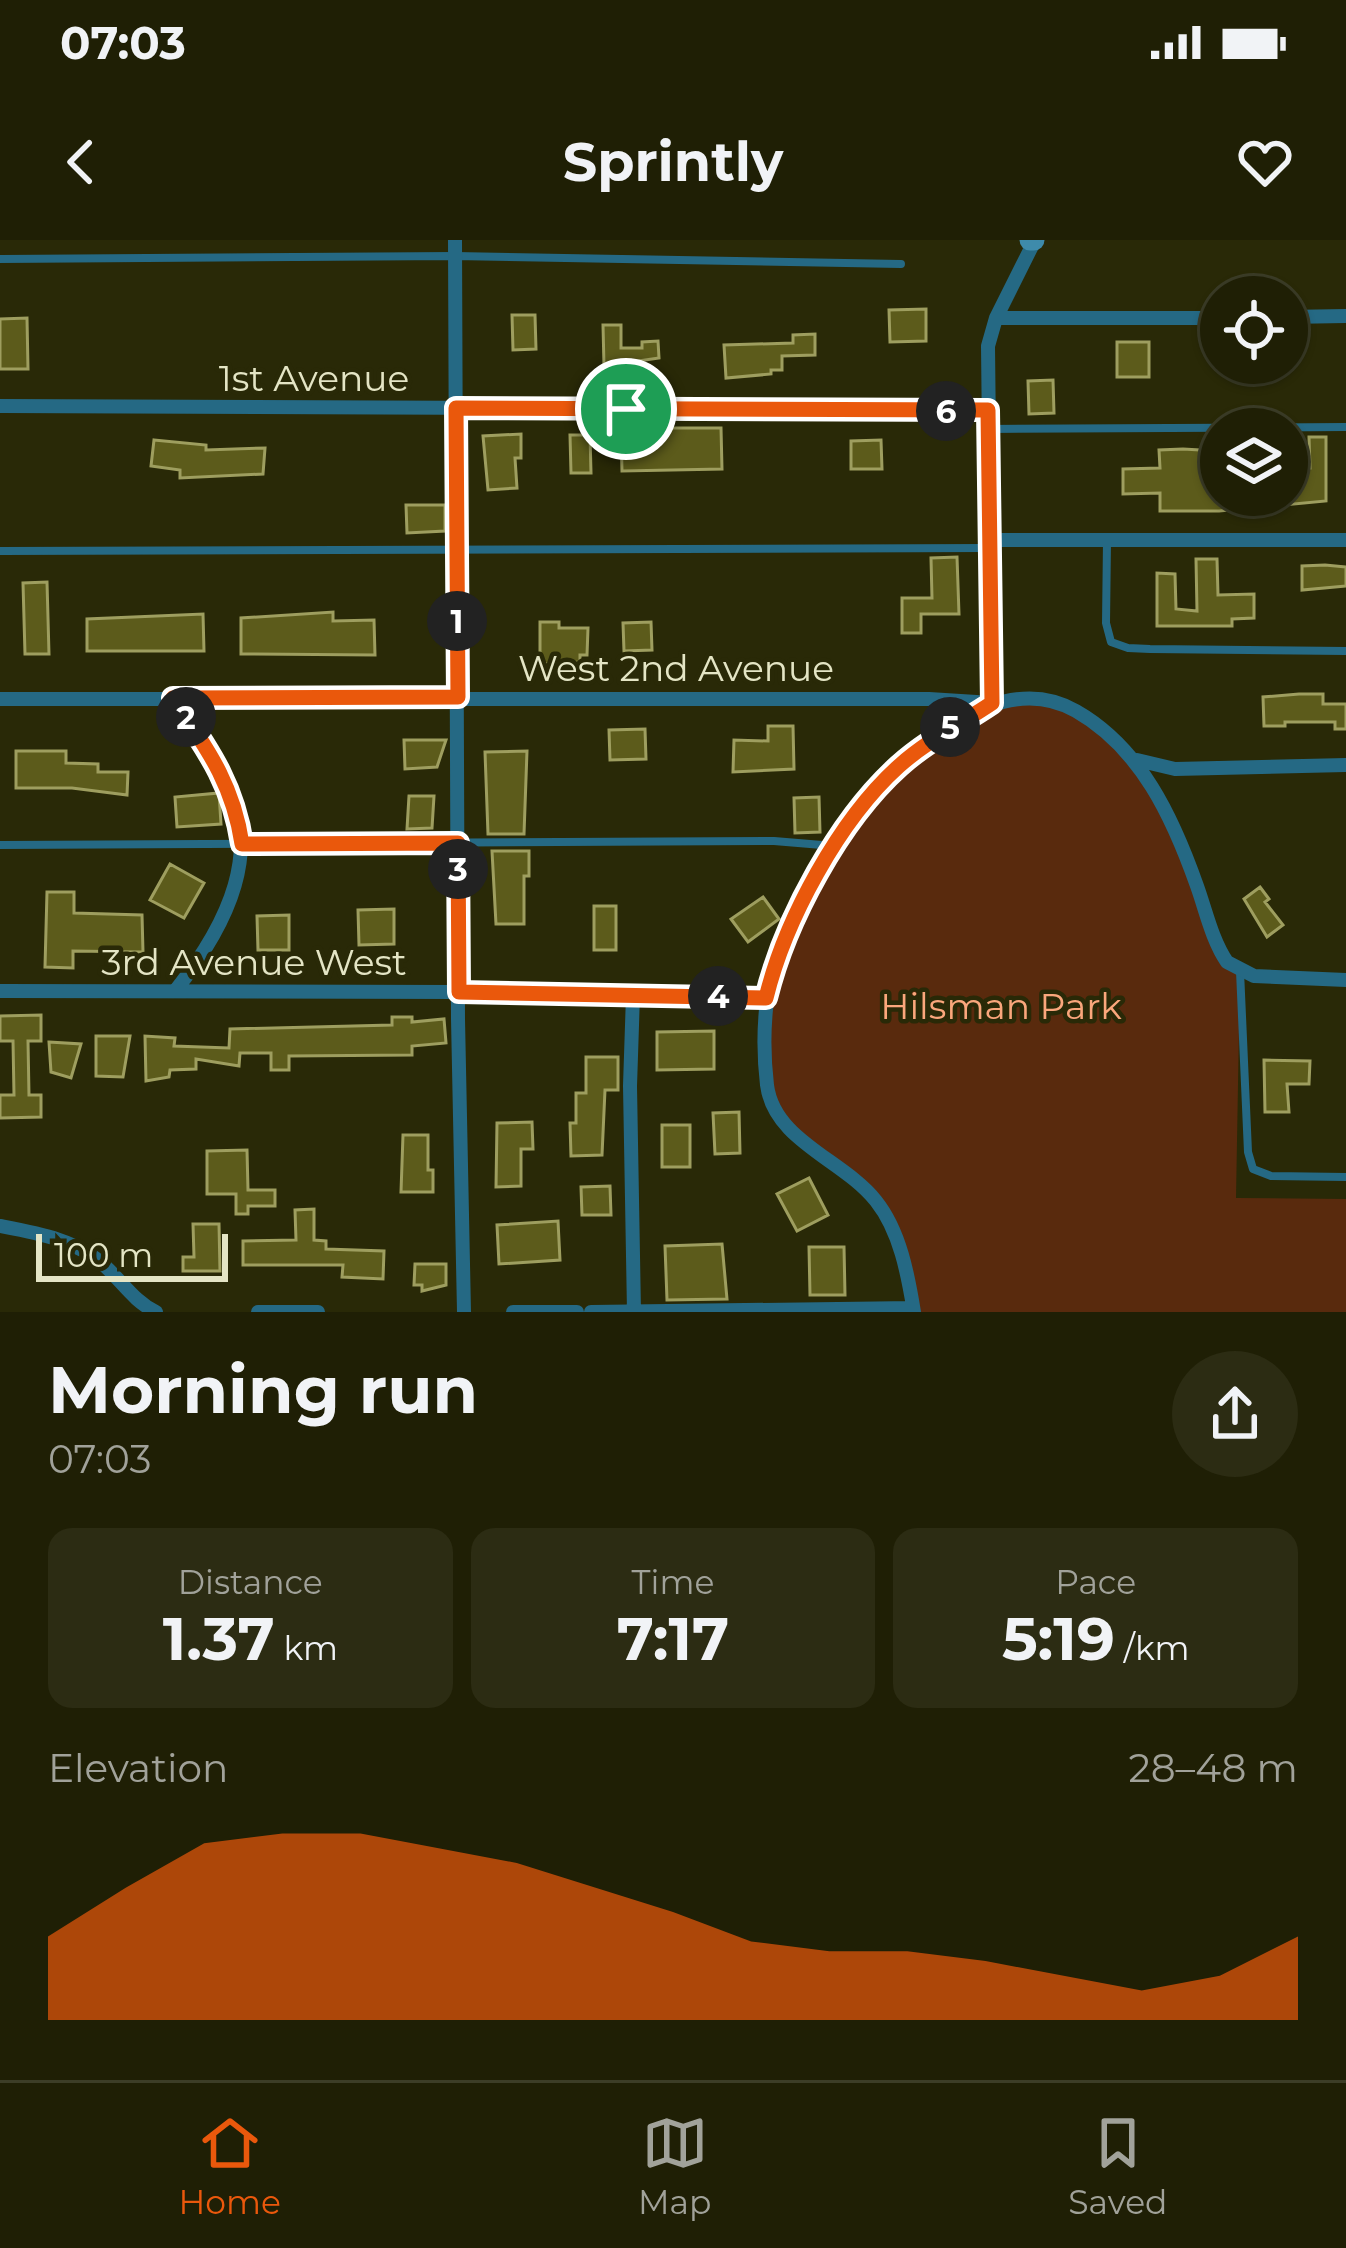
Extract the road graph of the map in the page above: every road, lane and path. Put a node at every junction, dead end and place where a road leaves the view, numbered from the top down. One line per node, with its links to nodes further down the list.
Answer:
1 (1033, 241): 7 (street)
2 (455, 248): 3 (lane); 4 (lane); 10 (street)
3 (0, 259)
4 (902, 264)
5 (1346, 316): 6 (street)
6 (1308, 317)
7 (996, 318): 8 (street); 11 (street)
8 (1200, 318)
9 (0, 406): 10 (street, 1st Avenue)
10 (456, 408): 11 (street, 1st Avenue); 17 (street)
11 (988, 410): 13 (street)
12 (1346, 427): 13 (lane)
13 (988, 429): 16 (street)
14 (1346, 540): 15 (street)
15 (1107, 541): 16 (street); 19 (lane)
16 (988, 544): 17 (lane); 23 (street)
17 (456, 548): 18 (lane); 20 (street)
18 (0, 551)
19 (1346, 651)
20 (458, 697): 22 (street, West 2nd Avenue); 23 (street, West 2nd Avenue); 26 (street)
21 (0, 698): 22 (street, West 2nd Avenue)
22 (173, 698): 28 (street)
23 (992, 703): 24 (street); 29 (street)
24 (1137, 760): 25 (street); 30 (street)
25 (1346, 766)
26 (458, 843): 28 (lane); 29 (lane); 34 (street)
27 (0, 844): 28 (lane)
28 (242, 844): 33 (street)
29 (836, 846): 36 (street)
30 (1240, 971): 31 (street); 37 (lane)
31 (1346, 980)
32 (0, 991): 33 (street, 3rd Avenue West)
33 (175, 991): 34 (street, 3rd Avenue West)
34 (459, 992): 35 (street, 3rd Avenue West); 44 (street)
35 (633, 994): 36 (street, 3rd Avenue West); 40 (street)
36 (766, 998): 39 (street)
37 (1346, 1177)
38 (0, 1226): 41 (street)
39 (913, 1310): 40 (street)
40 (634, 1311): 47 (street)
41 (156, 1312)
42 (258, 1312): 43 (street)
43 (318, 1312)
44 (464, 1312)
45 (513, 1312): 46 (street)
46 (577, 1312)
47 (591, 1312)

